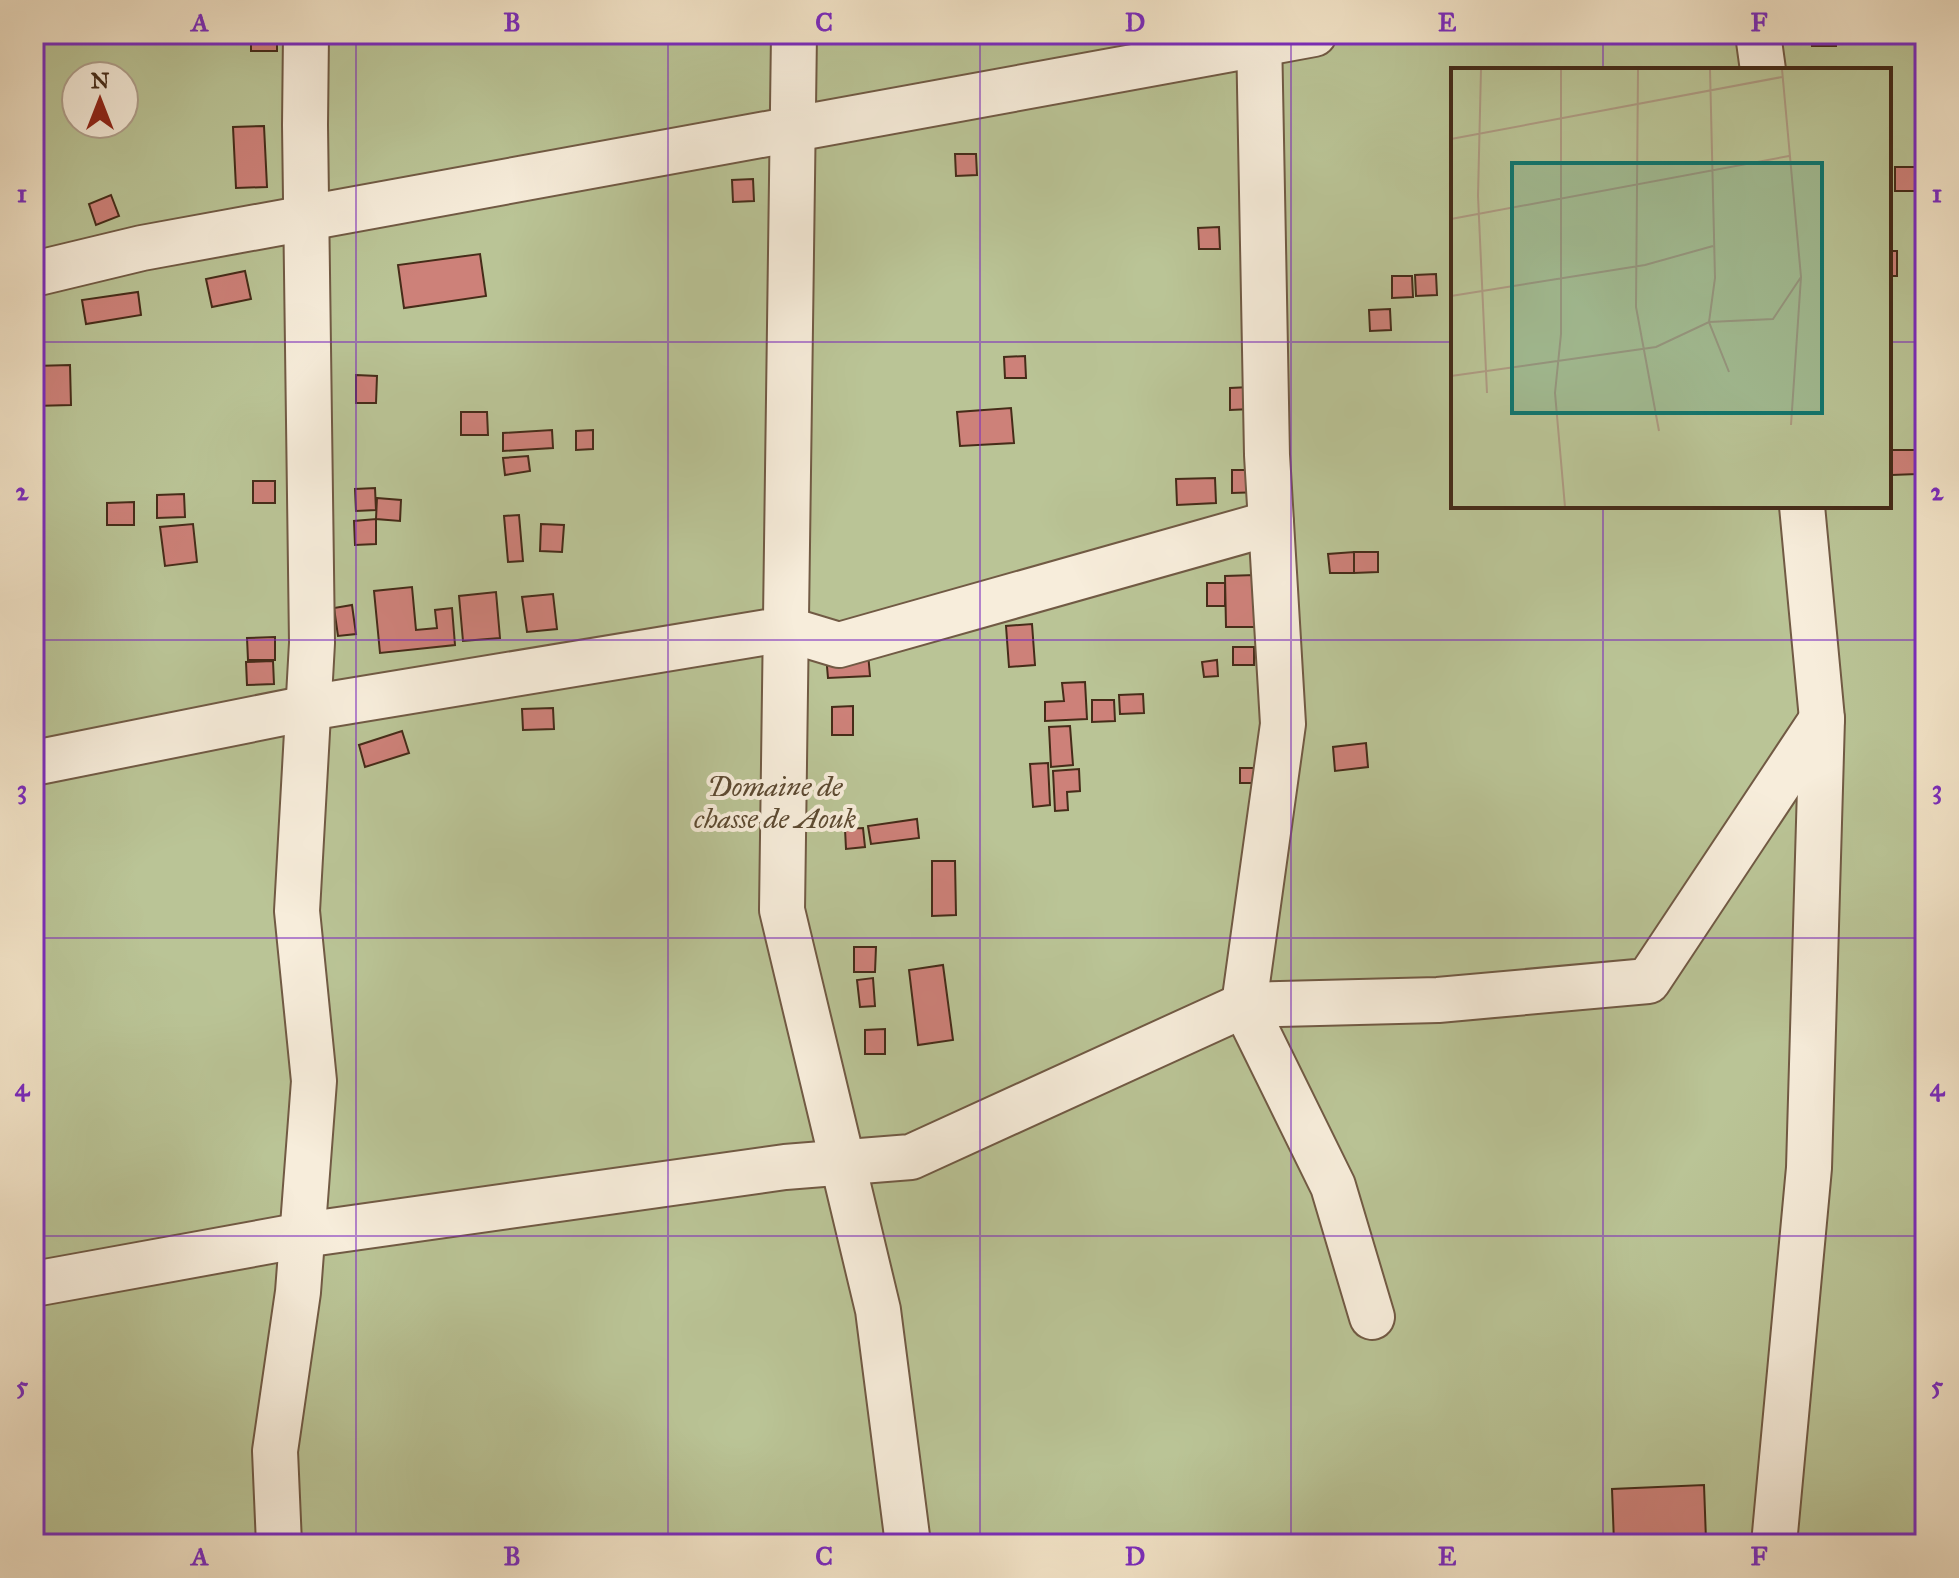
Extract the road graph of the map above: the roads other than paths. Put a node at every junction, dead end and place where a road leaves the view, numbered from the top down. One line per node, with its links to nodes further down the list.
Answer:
1 (306, 34): 8 (street)
2 (794, 34): 7 (street)
3 (1314, 34): 5 (street)
4 (1758, 34): 6 (street)
5 (1260, 39): 7 (street); 11 (street)
6 (1763, 68)
7 (794, 129): 8 (street); 12 (street)
8 (306, 218): 9 (street); 13 (street)
9 (34, 274)
10 (1802, 508): 14 (street)
11 (1271, 523): 12 (street); 16 (street)
12 (786, 629): 13 (street); 17 (street)
13 (308, 708): 15 (street); 18 (street)
14 (1822, 719): 16 (street); 23 (street)
15 (34, 763)
16 (1244, 1005): 17 (street); 20 (street)
17 (842, 1162): 18 (street); 22 (street)
18 (303, 1235): 19 (street); 21 (street)
19 (34, 1284)
20 (1372, 1317)
21 (279, 1544)
22 (908, 1544)
23 (1774, 1544)

